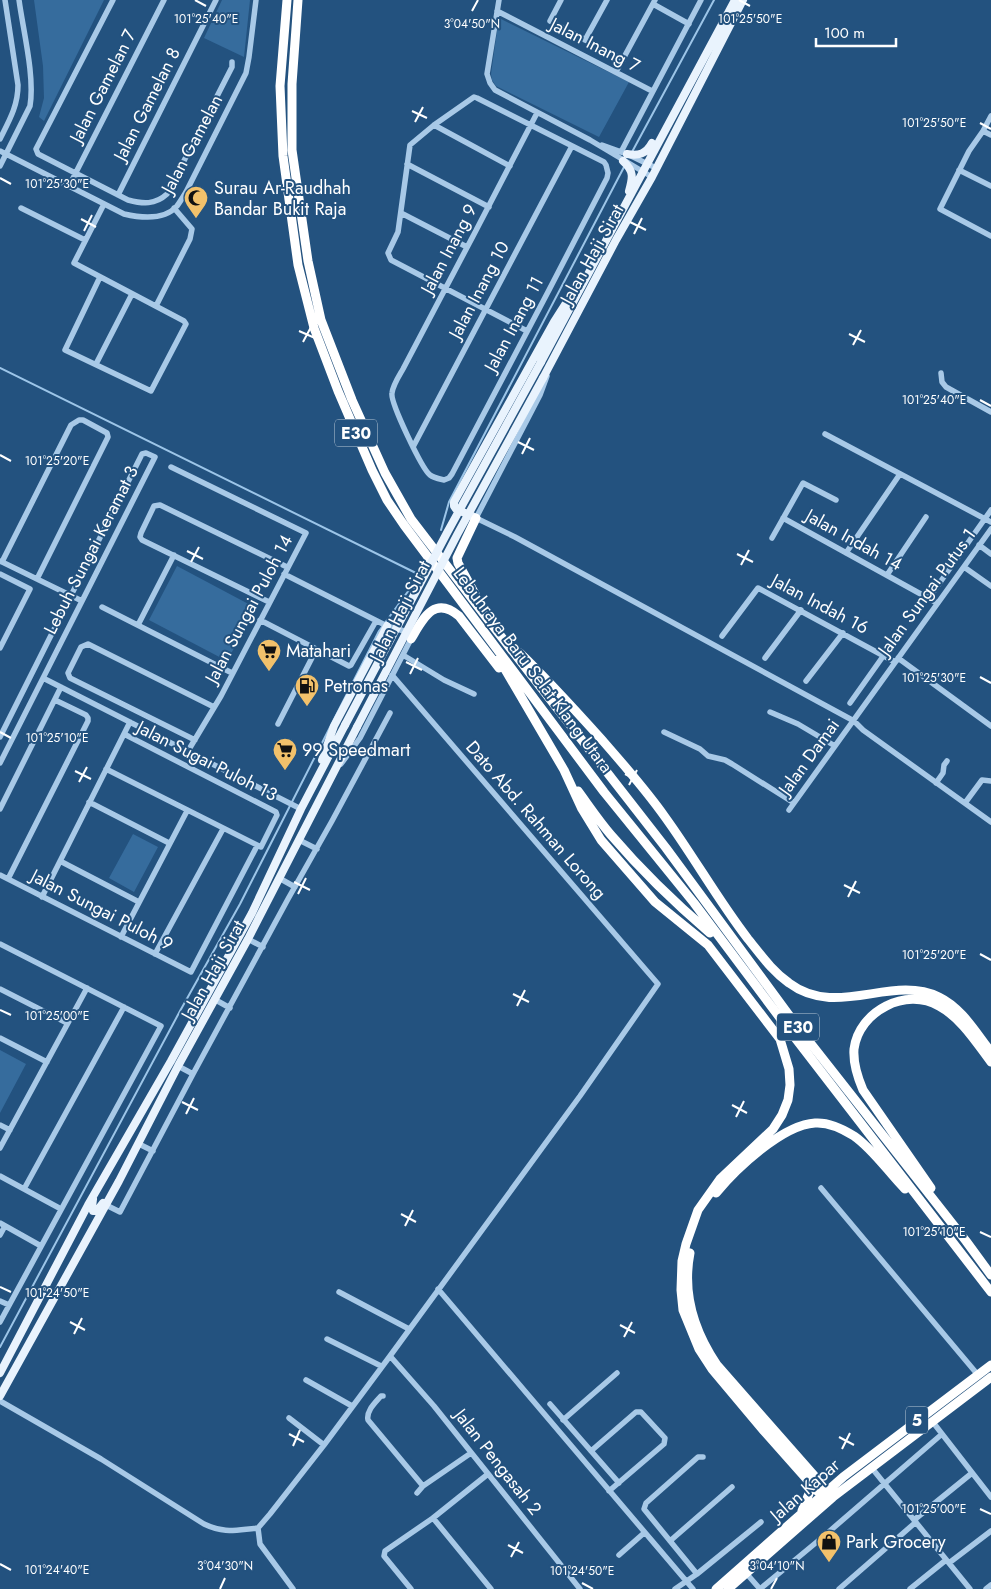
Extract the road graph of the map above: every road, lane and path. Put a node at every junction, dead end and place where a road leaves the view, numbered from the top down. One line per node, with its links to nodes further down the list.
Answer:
1 (5, 0): 30 (street)
2 (19, 0): 33 (street)
3 (112, 0): 44 (street)
4 (164, 0): 44 (street, Jalan Gamelan 7)
5 (216, 0): 48 (street, Jalan Gamelan 8)
6 (256, 0): 53 (street, Jalan Gamelan)
7 (287, 0): 105 (highway, Lebuhraya Baru Selat Klang Utara / E30)
8 (298, 0): 103 (highway, Lebuhraya Baru Selat Klang Utara / E30)
9 (499, 0): 16 (street)
10 (561, 0): 18 (street)
11 (607, 0): 18 (street)
12 (701, 0): 17 (street)
13 (735, 0): 23 (main road, Jalan Haji Sirat)
14 (744, 0): 41 (main road, Jalan Haji Sirat)
15 (654, 2): 17 (street); 19 (street)
16 (498, 11): 21 (street, Jalan Inang 7); 24 (street)
17 (689, 24): 22 (street)
18 (585, 40): 19 (street)
19 (623, 60): 21 (street)
20 (232, 62): 48 (street)
21 (616, 72): 22 (street, Jalan Inang 7)
22 (652, 92): 34 (street)
23 (685, 93): 35 (main road); 37 (main road, Jalan Haji Sirat)
24 (537, 113): 27 (street, Jalan Inang 9); 31 (street)
25 (991, 116): 28 (street)
26 (434, 125): 27 (street, Jalan Inang 11); 36 (street); 39 (street)
27 (531, 125): 32 (street, Jalan Inang 11); 39 (street, Jalan Inang 9)
28 (983, 131): 29 (street); 42 (street)
29 (991, 135)
30 (0, 139)
31 (590, 140): 34 (street); 34 (street)
32 (572, 146): 63 (street, Jalan Inang 10); 64 (street, Jalan Inang 11)
33 (3, 152): 38 (street); 46 (street, Jalan Gamelan)
34 (624, 156): 35 (main road); 40 (main road)
35 (636, 157): 37 (street)
36 (407, 164): 50 (street); 54 (street)
37 (647, 164): 41 (street); 43 (main road, Jalan Haji Sirat)
38 (0, 166)
39 (510, 166): 50 (street, Jalan Inang 9)
40 (631, 167): 43 (street); 51 (main road)
41 (656, 168): 45 (main road, Jalan Haji Sirat)
42 (959, 170): 47 (street); 55 (street)
43 (643, 172): 45 (street); 51 (main road, Jalan Haji Sirat)
44 (75, 173): 46 (street, Jalan Gamelan 7); 48 (street)
45 (652, 177): 65 (main road, Jalan Haji Sirat)
46 (68, 186): 49 (street, Jalan Gamelan)
47 (991, 186)
48 (118, 195)
49 (104, 204): 53 (street, Jalan Gamelan); 56 (street)
50 (489, 207): 58 (street, Jalan Inang 9)
51 (624, 207): 57 (main road, Jalan Haji Sirat)
52 (21, 208): 56 (street)
53 (174, 208): 62 (street)
54 (401, 213): 58 (street); 60 (street)
55 (991, 236)
56 (85, 240): 59 (street)
57 (605, 244): 77 (main road); 143 (main road, Jalan Haji Sirat, bridge)
58 (467, 247): 60 (street, Jalan Inang 9)
59 (100, 277): 61 (street); 66 (street)
60 (445, 289): 63 (street); 68 (street, Jalan Inang 9)
61 (132, 294): 62 (street); 66 (street)
62 (156, 306): 66 (street)
63 (485, 310): 64 (street); 71 (street, Jalan Inang 10)
64 (527, 331): 71 (street, Jalan Inang 11)
65 (557, 352): 77 (street); 144 (main road, Jalan Haji Sirat, bridge)
66 (96, 364)
67 (941, 373): 69 (street)
68 (392, 400): 71 (street, Jalan Inang 11)
69 (991, 412)
70 (824, 434): 73 (street)
71 (413, 447)
72 (171, 467): 88 (street, Jalan Sungai Puloh 14)
73 (900, 474): 79 (street); 84 (street)
74 (836, 500): 78 (street)
75 (991, 510): 79 (street)
76 (926, 517): 92 (street)
77 (476, 518): 103 (highway); 129 (street)
78 (783, 518): 82 (street); 84 (street, Jalan Indah 14)
79 (985, 519): 80 (street); 96 (street)
80 (991, 522)
81 (991, 529): 83 (street, Jalan Sungai Putus 1)
82 (772, 538)
83 (980, 545): 85 (street); 89 (street, Jalan Sungai Putus 1)
84 (846, 553): 92 (street, Jalan Indah 14)
85 (991, 554)
86 (174, 555): 88 (street); 98 (street); 106 (street)
87 (1, 561): 93 (street); 93 (street)
88 (287, 567): 91 (street, Jalan Sungai Puloh 14)
89 (964, 567): 94 (street); 99 (street, Jalan Sungai Putus 1)
90 (0, 574): 110 (street)
91 (284, 574): 98 (street, Jalan Sungai Puloh 14); 104 (street)
92 (887, 575): 96 (street, Jalan Indah 14)
93 (37, 579): 95 (street)
94 (991, 586)
95 (71, 596): 97 (street); 97 (street, Lebuh Sungai Keramat 3); 134 (street, Lebuh Sungai Keramat 3)
96 (929, 598): 99 (street, Jalan Indah 14)
97 (82, 602): 118 (street, Lebuh Sungai Keramat 3)
98 (269, 602): 102 (street, Jalan Sungai Puloh 14)
99 (937, 604): 115 (street, Jalan Sungai Putus 1)
100 (102, 607): 106 (street)
101 (801, 610): 107 (street, Jalan Indah 16); 108 (street, Jalan Indah 16); 114 (street)
102 (260, 620): 111 (street); 116 (street, Jalan Sungai Puloh 14)
103 (491, 623): 183 (highway); 203 (highway, Lebuhraya Baru Selat Klang Utara / E30)
104 (382, 624): 109 (street); 111 (street); 143 (main road)
105 (479, 624): 121 (highway); 172 (highway, Lebuhraya Baru Selat Klang Utara / E30)
106 (138, 625): 116 (street)
107 (844, 633): 113 (street, Jalan Indah 16); 119 (street)
108 (722, 636)
109 (411, 639): 112 (street); 121 (highway)
110 (0, 648)
111 (316, 650): 130 (street)
112 (402, 655): 117 (street); 122 (street)
113 (884, 655): 115 (street, Jalan Indah 16); 124 (street)
114 (765, 658)
115 (897, 660): 129 (street, Jalan Sungai Putus 1); 131 (street, Jalan Indah 16)
116 (232, 673): 125 (street, Jalan Sungai Puloh 14)
117 (392, 675): 144 (street); 208 (street, Dato Abd. Rahman Lorong)
118 (43, 678): 120 (street); 138 (street, Lebuh Sungai Keramat 3)
119 (806, 681)
120 (61, 687): 123 (street); 128 (street)
121 (518, 692): 145 (highway)
122 (474, 694)
123 (55, 700): 153 (street); 166 (street)
124 (850, 703)
125 (214, 707): 135 (street, Jalan Sungai Puloh 14); 135 (street)
126 (770, 712): 137 (street)
127 (390, 713): 162 (street)
128 (130, 722): 133 (street); 139 (street)
129 (854, 722): 137 (street, Jalan Damai); 147 (street)
130 (278, 724)
131 (991, 726)
132 (664, 732): 150 (street)
133 (124, 734): 142 (street); 156 (street, Jalan Sugai Puloh 13)
134 (0, 737)
135 (195, 740): 139 (street, Jalan Sungai Puloh 14)
136 (0, 744): 138 (street)
137 (835, 746): 150 (street, Jalan Damai)
138 (8, 748): 141 (street, Lebuh Sungai Keramat 3)
139 (188, 751): 148 (street)
140 (947, 761): 147 (street)
141 (0, 763)
142 (106, 769): 149 (street); 155 (street)
143 (318, 774): 152 (main road, Jalan Haji Sirat)
144 (331, 778): 159 (main road, Jalan Haji Sirat)
145 (569, 779): 172 (highway); 241 (highway)
146 (991, 781): 151 (street)
147 (936, 783): 151 (street)
148 (280, 798): 152 (street); 156 (street)
149 (89, 802): 160 (street); 163 (street)
150 (794, 803): 154 (street, Jalan Damai)
151 (965, 803): 157 (street)
152 (297, 807): 195 (main road, Jalan Haji Sirat)
153 (0, 809)
154 (789, 810)
155 (187, 811): 158 (street); 160 (street)
156 (275, 812): 161 (street)
157 (991, 822)
158 (223, 829): 161 (street); 175 (street)
159 (299, 840): 162 (street); 165 (main road, Jalan Haji Sirat)
160 (169, 843): 169 (street)
161 (259, 847): 175 (street, Jalan Sungai Puloh 9)
162 (317, 849): 167 (street)
163 (60, 861): 168 (street); 169 (street)
164 (0, 875): 166 (street, Jalan Sungai Puloh 9)
165 (279, 878): 167 (street); 171 (main road, Jalan Haji Sirat)
166 (8, 879): 168 (street, Jalan Sungai Puloh 9)
167 (295, 887): 174 (street)
168 (42, 897): 170 (street, Jalan Sungai Puloh 9)
169 (139, 902): 170 (street)
170 (121, 937): 175 (street, Jalan Sungai Puloh 9)
171 (248, 939): 174 (street); 178 (main road, Jalan Haji Sirat)
172 (722, 943): 199 (highway, Lebuhraya Baru Selat Klang Utara / E30)
173 (0, 944): 176 (street)
174 (263, 947): 180 (street)
175 (156, 954)
176 (87, 988): 179 (street); 181 (street)
177 (0, 990): 181 (street)
178 (214, 999): 180 (street); 186 (main road, Jalan Haji Sirat)
179 (124, 1007): 197 (street); 200 (street)
180 (230, 1008): 187 (street)
181 (68, 1023): 184 (street)
182 (0, 1038): 184 (street)
183 (991, 1052)
184 (47, 1062): 189 (street)
185 (991, 1062): 203 (highway)
186 (178, 1066): 187 (street); 190 (main road, Jalan Haji Sirat)
187 (193, 1074): 192 (street)
188 (0, 1125): 189 (street)
189 (10, 1130): 191 (street)
190 (138, 1144): 192 (street); 194 (main road, Jalan Haji Sirat)
191 (0, 1148)
192 (153, 1151): 198 (street)
193 (0, 1176): 197 (street)
194 (119, 1181): 195 (main road); 198 (main road, Jalan Haji Sirat)
195 (99, 1184): 205 (main road, Jalan Haji Sirat)
196 (821, 1188): 221 (street)
197 (24, 1189): 200 (street)
198 (106, 1205): 206 (main road, Jalan Haji Sirat)
199 (924, 1206): 210 (highway, Lebuhraya Baru Selat Klang Utara / E30); 241 (highway)
200 (61, 1209): 204 (street)
201 (3, 1224): 202 (street); 204 (street)
202 (0, 1236)
203 (966, 1241): 207 (highway, Lebuhraya Baru Selat Klang Utara / E30)
204 (41, 1246): 212 (street)
205 (54, 1268): 206 (main road); 219 (main road, Jalan Haji Sirat)
206 (68, 1273): 224 (main road, Jalan Haji Sirat)
207 (991, 1275)
208 (438, 1289): 214 (street); 246 (street)
209 (339, 1292): 214 (street)
210 (991, 1292)
211 (0, 1301): 212 (street)
212 (9, 1306): 213 (street)
213 (0, 1322)
214 (409, 1329): 216 (street)
215 (328, 1339): 218 (street)
216 (390, 1356): 218 (street); 235 (street, Jalan Pengasah 2)
217 (991, 1365): 221 (highway, Jalan Kapar / 5)
218 (381, 1366): 228 (street)
219 (1, 1371)
220 (617, 1373): 230 (street)
221 (978, 1375): 240 (highway, Jalan Kapar / 5)
222 (991, 1377): 231 (highway, Jalan Kapar / 5)
223 (306, 1380): 228 (street)
224 (0, 1396)
225 (383, 1396): 244 (street)
226 (0, 1401): 254 (street)
227 (550, 1404): 230 (street)
228 (352, 1406): 233 (street)
229 (289, 1418): 233 (street)
230 (563, 1420): 234 (street)
231 (932, 1421): 232 (street); 237 (highway, Jalan Kapar / 5)
232 (942, 1434): 238 (street); 243 (street)
233 (324, 1445): 254 (street)
234 (591, 1451): 242 (street); 242 (street)
235 (471, 1453): 239 (street, Jalan Pengasah 2); 244 (street)
236 (703, 1457): 257 (street)
237 (871, 1467): 243 (street); 248 (highway, Jalan Kapar / 5)
238 (972, 1472): 249 (street); 252 (street)
239 (488, 1474): 251 (street); 267 (street, Jalan Pengasah 2)
240 (843, 1477): 241 (highway); 248 (highway, Jalan Kapar / 5)
241 (811, 1478): 248 (highway); 250 (highway)
242 (619, 1483): 246 (street)
243 (885, 1484): 252 (street); 272 (street)
244 (423, 1486): 247 (street)
245 (732, 1487): 257 (street)
246 (609, 1491): 256 (street)
247 (417, 1493)
248 (828, 1496): 250 (highway, Jalan Kapar / 5); 260 (highway, Jalan Kapar / 5)
249 (991, 1497)
250 (800, 1516): 270 (highway, Jalan Kapar / 5)
251 (433, 1518): 265 (street); 266 (street)
252 (915, 1521): 259 (street); 273 (street)
253 (761, 1522): 261 (street)
254 (258, 1528): 264 (street)
255 (991, 1531): 259 (street)
256 (644, 1533): 258 (street); 262 (street)
257 (670, 1542): 261 (street)
258 (618, 1555)
259 (947, 1562): 274 (street); 275 (street)
260 (746, 1573): 271 (highway, Jalan Kapar / 5); 272 (street)
261 (697, 1574): 262 (street)
262 (686, 1581): 268 (street); 269 (street)
263 (991, 1585): 276 (street)
264 (293, 1589)
265 (411, 1589)
266 (491, 1589)
267 (580, 1589)
268 (675, 1589)
269 (693, 1589)
270 (716, 1589)
271 (728, 1589)
272 (760, 1589)
273 (839, 1589)
274 (911, 1589)
275 (970, 1589)
276 (986, 1589)

